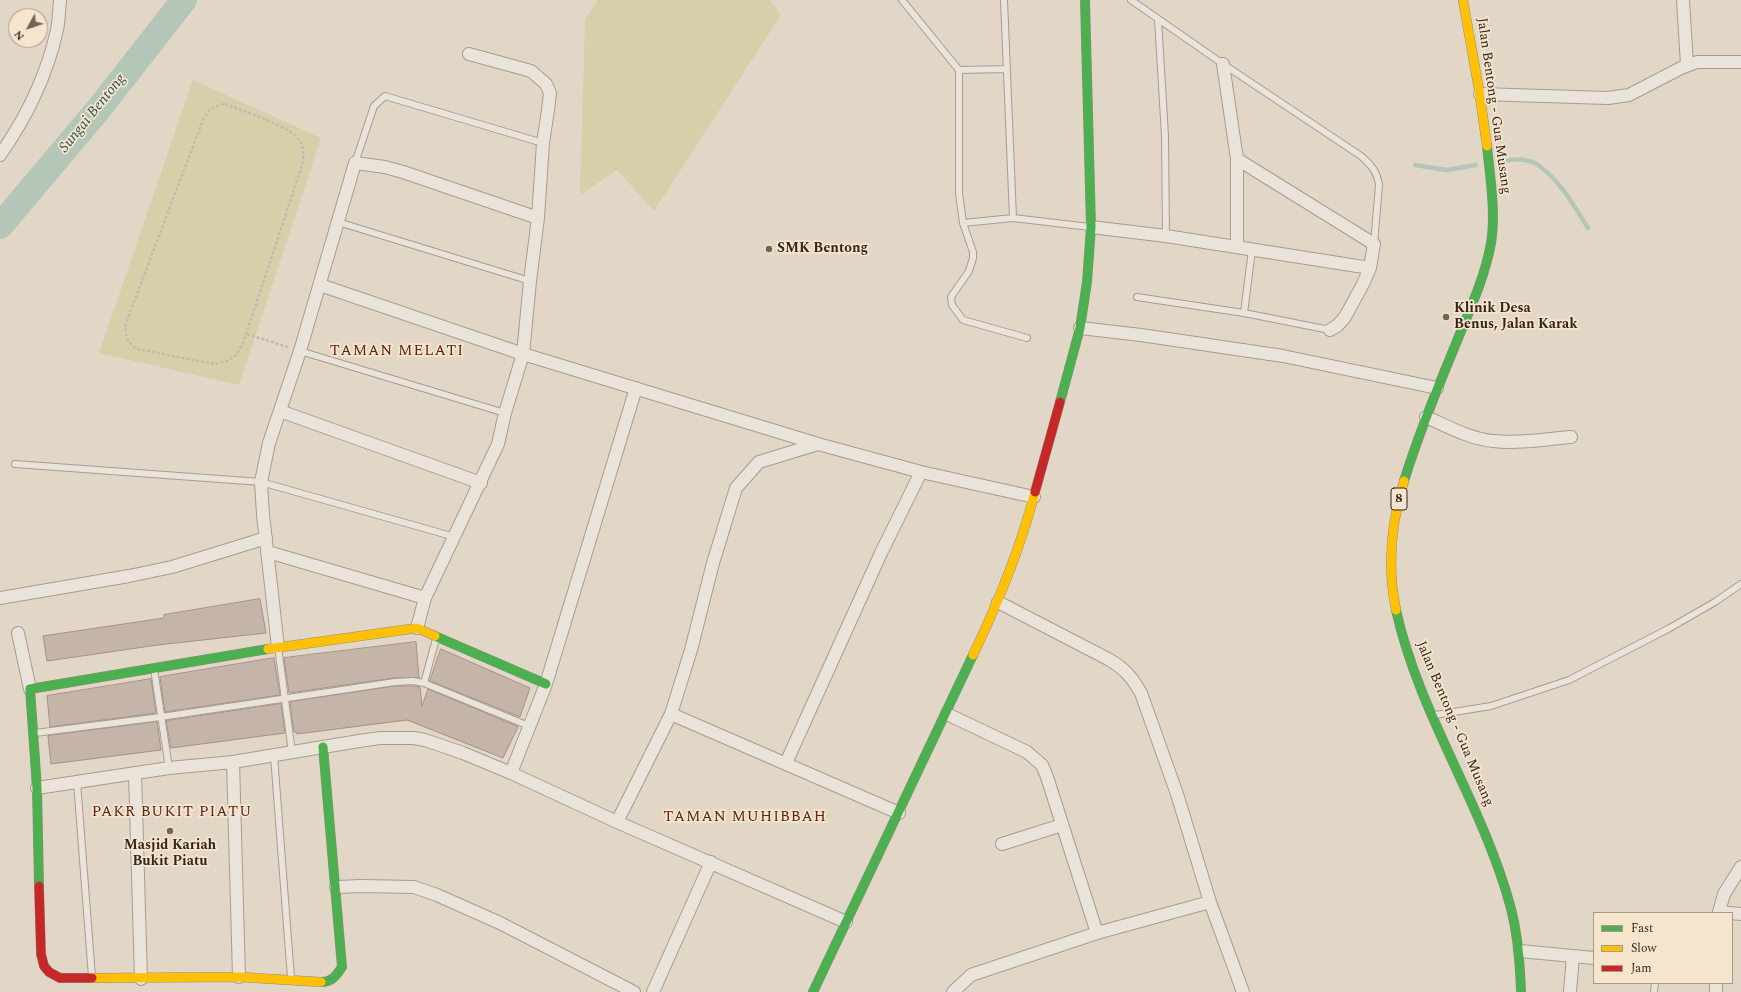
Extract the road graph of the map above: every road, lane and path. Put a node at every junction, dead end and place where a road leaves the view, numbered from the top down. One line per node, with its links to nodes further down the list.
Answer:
1 (60, 0): 17 (street)
2 (902, 0): 14 (lane)
3 (1004, 0): 13 (lane)
4 (1085, 0): 24 (street)
5 (1131, 0): 8 (lane)
6 (1463, 0): 15 (street, Jalan Bentong - Gua Musang / 8)
7 (1683, 0): 12 (street)
8 (1158, 19): 11 (lane); 25 (lane)
9 (470, 54): 16 (street)
10 (1741, 62): 12 (street)
11 (1223, 64): 18 (street); 26 (lane)
12 (1687, 65): 15 (street)
13 (1007, 69): 14 (lane); 21 (lane)
14 (958, 70): 23 (lane)
15 (1480, 94): 41 (street, Jalan Bentong - Gua Musang / 8)
16 (543, 143): 19 (lane); 20 (street)
17 (0, 155)
18 (1237, 159): 26 (street); 27 (street)
19 (355, 163): 20 (street); 22 (street)
20 (538, 218): 30 (street)
21 (1013, 218): 23 (lane); 24 (lane)
22 (338, 222): 30 (lane); 31 (street)
23 (963, 223): 37 (lane)
24 (1091, 227): 25 (street); 34 (street)
25 (1166, 236): 27 (street)
26 (1374, 244): 29 (street)
27 (1237, 247): 28 (street)
28 (1252, 250): 29 (street); 33 (lane)
29 (1370, 268): 35 (street)
30 (530, 281): 39 (street)
31 (320, 284): 38 (street); 39 (street)
32 (1137, 297): 33 (lane)
33 (1244, 313): 35 (lane)
34 (1080, 328): 41 (street); 51 (street)
35 (1330, 330)
36 (247, 334): 36 (path); 38 (path)
37 (1027, 338)
38 (300, 351): 42 (street); 43 (lane)
39 (523, 354): 40 (street); 43 (street)
40 (636, 388): 46 (street); 65 (street)
41 (1437, 388): 44 (street, Jalan Bentong - Gua Musang / 8)
42 (280, 411): 49 (street); 50 (street)
43 (505, 413): 50 (street)
44 (1426, 417): 45 (street); 70 (street, Jalan Bentong - Gua Musang / 8)
45 (1571, 437)
46 (818, 444): 48 (street); 68 (street)
47 (15, 464): 49 (lane)
48 (921, 472): 51 (street); 78 (street)
49 (261, 482): 52 (lane); 53 (street)
50 (481, 483): 52 (street)
51 (1034, 497): 58 (street)
52 (455, 537): 57 (street)
53 (266, 538): 54 (street); 56 (street)
54 (268, 552): 57 (street); 62 (street)
55 (1741, 584): 70 (lane)
56 (0, 598)
57 (425, 598): 59 (street)
58 (998, 602): 69 (street); 91 (street)
59 (417, 628): 61 (street); 62 (street)
60 (18, 633): 66 (street)
61 (436, 636): 64 (lane); 65 (street)
62 (278, 647): 63 (street); 67 (lane)
63 (154, 668): 66 (street); 71 (lane)
64 (424, 683): 67 (lane); 72 (lane)
65 (546, 684): 72 (street)
66 (30, 689): 73 (street)
67 (285, 699): 71 (lane); 75 (lane)
68 (671, 714): 78 (street); 85 (street)
69 (947, 714): 84 (street); 86 (street)
70 (1432, 715): 95 (street, Jalan Bentong - Gua Musang / 8)
71 (161, 717): 73 (lane); 79 (lane)
72 (529, 726): 81 (street)
73 (33, 733): 83 (street)
74 (323, 747): 75 (street); 81 (street); 90 (street)
75 (292, 753): 76 (street)
76 (274, 756): 77 (street); 101 (lane)
77 (233, 762): 79 (street); 99 (street)
78 (786, 763): 84 (street)
79 (169, 768): 80 (street)
80 (135, 773): 82 (street); 100 (street)
81 (510, 773): 85 (street)
82 (77, 782): 83 (street); 98 (lane)
83 (37, 788): 98 (street)
84 (899, 813): 93 (street)
85 (617, 822): 88 (street)
86 (1062, 825): 87 (street); 94 (street)
87 (1002, 844)
88 (711, 862): 93 (street); 103 (street)
89 (1741, 867): 92 (street)
90 (336, 887): 101 (street); 102 (street)
91 (1210, 902): 94 (street); 106 (street)
92 (1719, 912)
93 (846, 922): 104 (street)
94 (1098, 933): 105 (street)
95 (1520, 950): 96 (street); 107 (street, Jalan Bentong - Gua Musang / 8)
96 (1573, 956): 97 (street); 108 (street)
97 (1593, 958)
98 (92, 977): 100 (street)
99 (239, 977): 100 (street); 101 (street)
100 (140, 979)
101 (291, 980)
102 (634, 992)
103 (653, 992)
104 (813, 992)
105 (953, 992)
106 (1243, 992)
107 (1521, 992)
108 (1570, 992)

